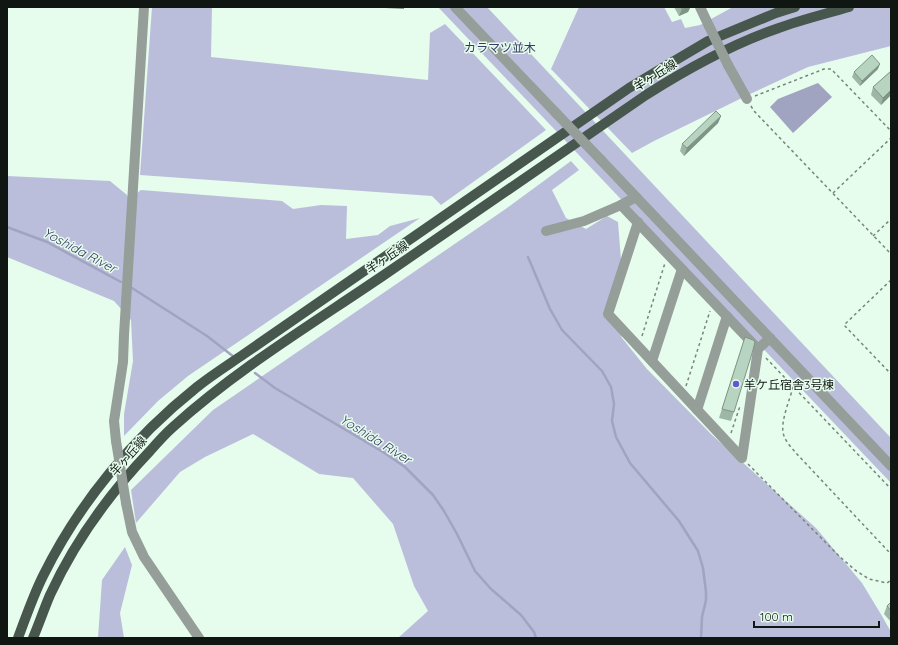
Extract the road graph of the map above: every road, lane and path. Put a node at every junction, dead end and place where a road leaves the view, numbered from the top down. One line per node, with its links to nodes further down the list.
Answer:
1 (144, 7): 38 (lane, bridge)
2 (455, 7): 10 (lane, bridge)
3 (700, 7): 6 (lane, bridge)
4 (795, 7): 36 (main road, 羊ヶ丘線)
5 (849, 7): 37 (main road, 羊ヶ丘線)
6 (748, 99): 7 (path); 9 (path)
7 (891, 131)
8 (891, 138): 9 (path)
9 (833, 194): 15 (path)
10 (636, 197): 11 (lane); 22 (lane)
11 (621, 205): 13 (lane); 14 (lane)
12 (891, 219): 15 (path)
13 (638, 222): 16 (lane); 23 (lane)
14 (546, 231)
15 (873, 236): 17 (path)
16 (668, 254): 18 (lane); 23 (path)
17 (891, 254)
18 (682, 269): 20 (lane); 25 (lane)
19 (891, 280): 27 (path)
20 (713, 302): 24 (lane); 30 (path)
21 (727, 316): 31 (lane)
22 (770, 338): 24 (lane); 33 (lane)
23 (638, 346): 25 (lane)
24 (758, 349): 32 (lane)
25 (652, 361): 30 (lane)
26 (891, 368): 27 (path)
27 (888, 370): 28 (path)
28 (891, 374)
29 (793, 386): 34 (path)
30 (683, 395): 31 (lane)
31 (697, 410): 32 (lane)
32 (742, 458): 35 (path)
33 (891, 466)
34 (891, 553)
35 (891, 580)
36 (18, 638)
37 (33, 638)
38 (199, 638)

